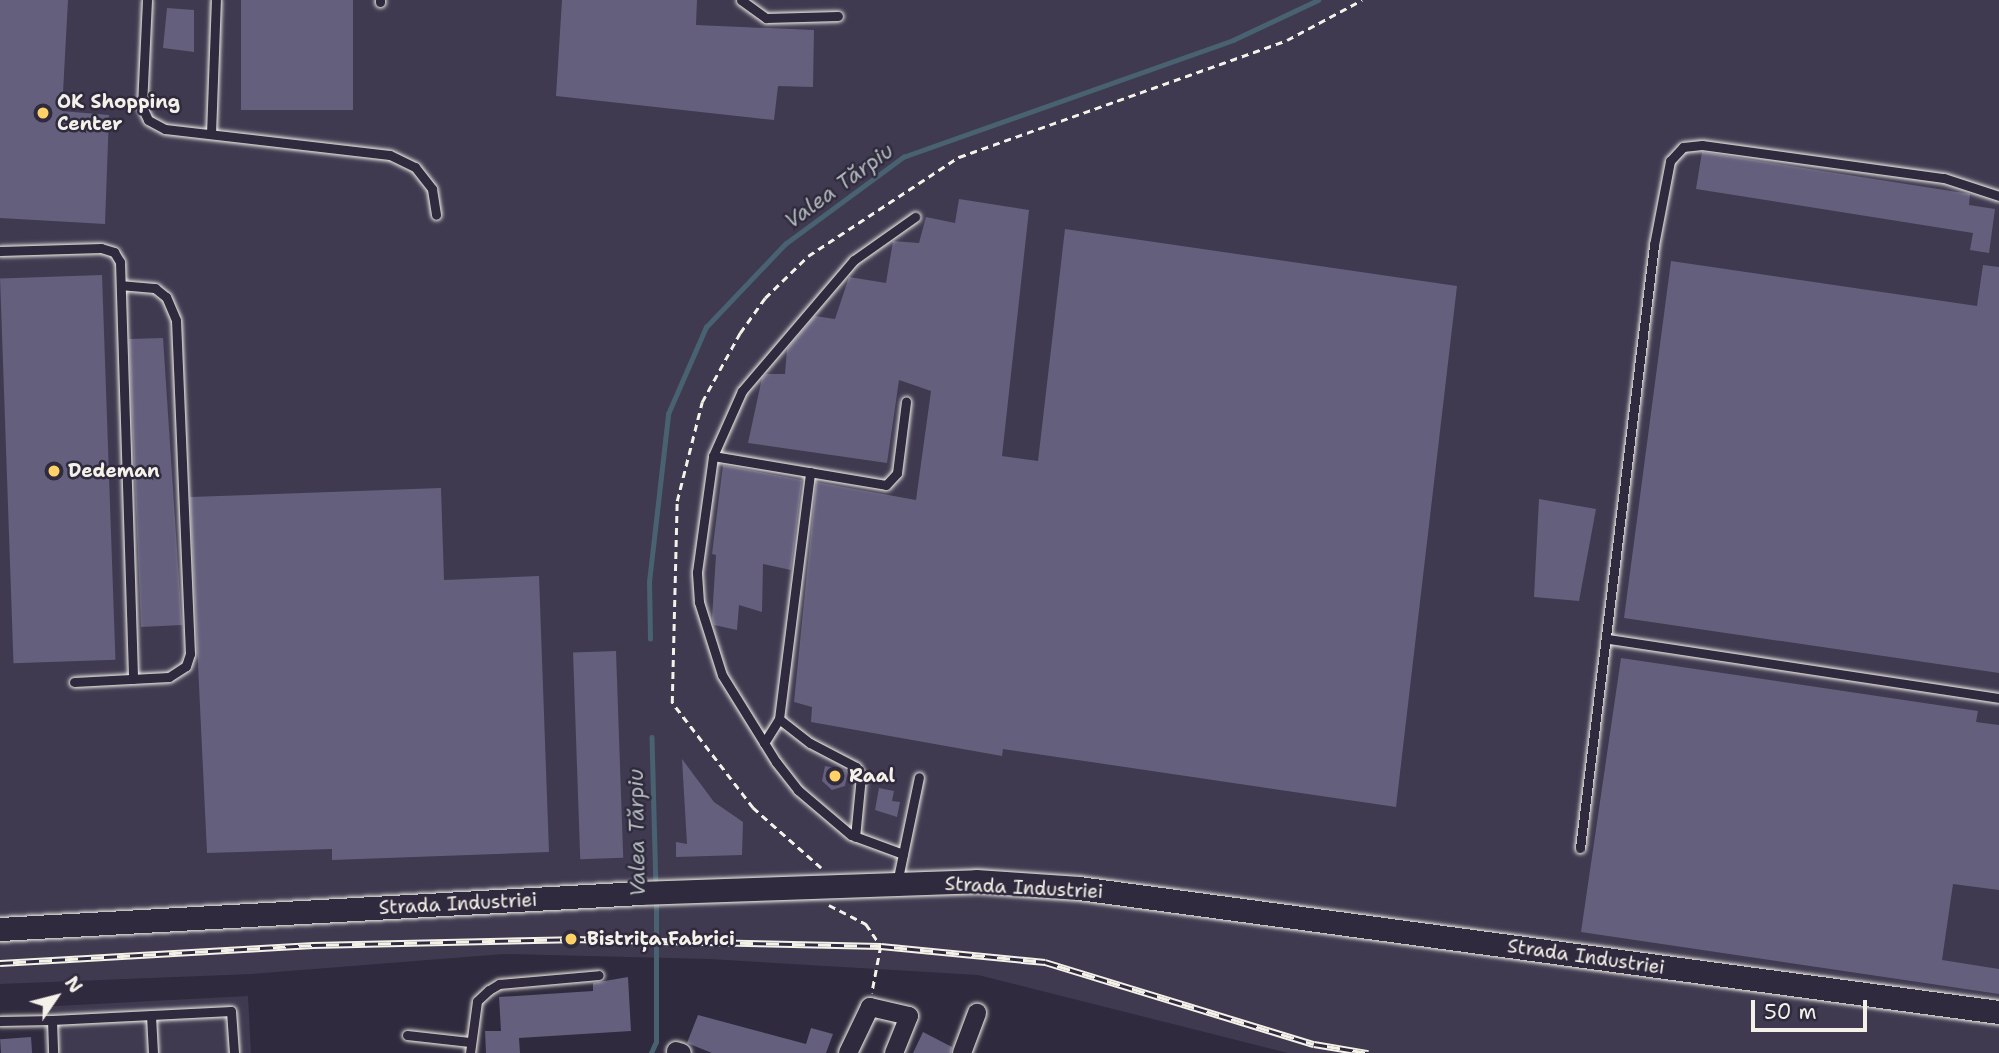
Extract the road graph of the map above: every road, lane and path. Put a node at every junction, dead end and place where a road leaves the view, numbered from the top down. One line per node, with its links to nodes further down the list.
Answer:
1 (147, 0): 6 (lane)
2 (216, 0): 6 (lane)
3 (741, 0): 5 (lane)
4 (1362, 0): 26 (path)
5 (838, 16)
6 (211, 134): 8 (lane)
7 (1999, 196): 15 (lane)
8 (436, 215)
9 (915, 217): 13 (lane)
10 (0, 251): 11 (lane)
11 (121, 285): 16 (lane); 16 (lane)
12 (906, 402): 14 (lane)
13 (713, 456): 14 (lane); 20 (lane)
14 (810, 472): 19 (lane)
15 (1609, 639): 18 (lane); 23 (lane)
16 (133, 679): 17 (lane)
17 (75, 682)
18 (1999, 698)
19 (779, 719): 20 (lane); 22 (lane)
20 (764, 743): 22 (lane)
21 (919, 777): 24 (lane)
22 (855, 837): 24 (lane)
23 (1580, 848)
24 (903, 854): 25 (lane)
25 (897, 885): 26 (street, Strada Industriei); 31 (street, Strada Industriei)
26 (846, 887): 27 (street, Strada Industriei)
27 (802, 888): 28 (street, Strada Industriei); 30 (path)
28 (0, 929)
29 (599, 975): 37 (lane)
30 (870, 1007): 42 (street); 43 (street)
31 (1999, 1012)
32 (977, 1013): 44 (street)
33 (151, 1015): 34 (lane); 39 (lane); 40 (lane)
34 (52, 1020): 35 (lane); 38 (lane)
35 (0, 1021)
36 (407, 1035): 37 (lane)
37 (470, 1042): 41 (lane)
38 (53, 1053)
39 (153, 1053)
40 (234, 1053)
41 (470, 1053)
42 (848, 1053)
43 (894, 1053)
44 (962, 1053)

